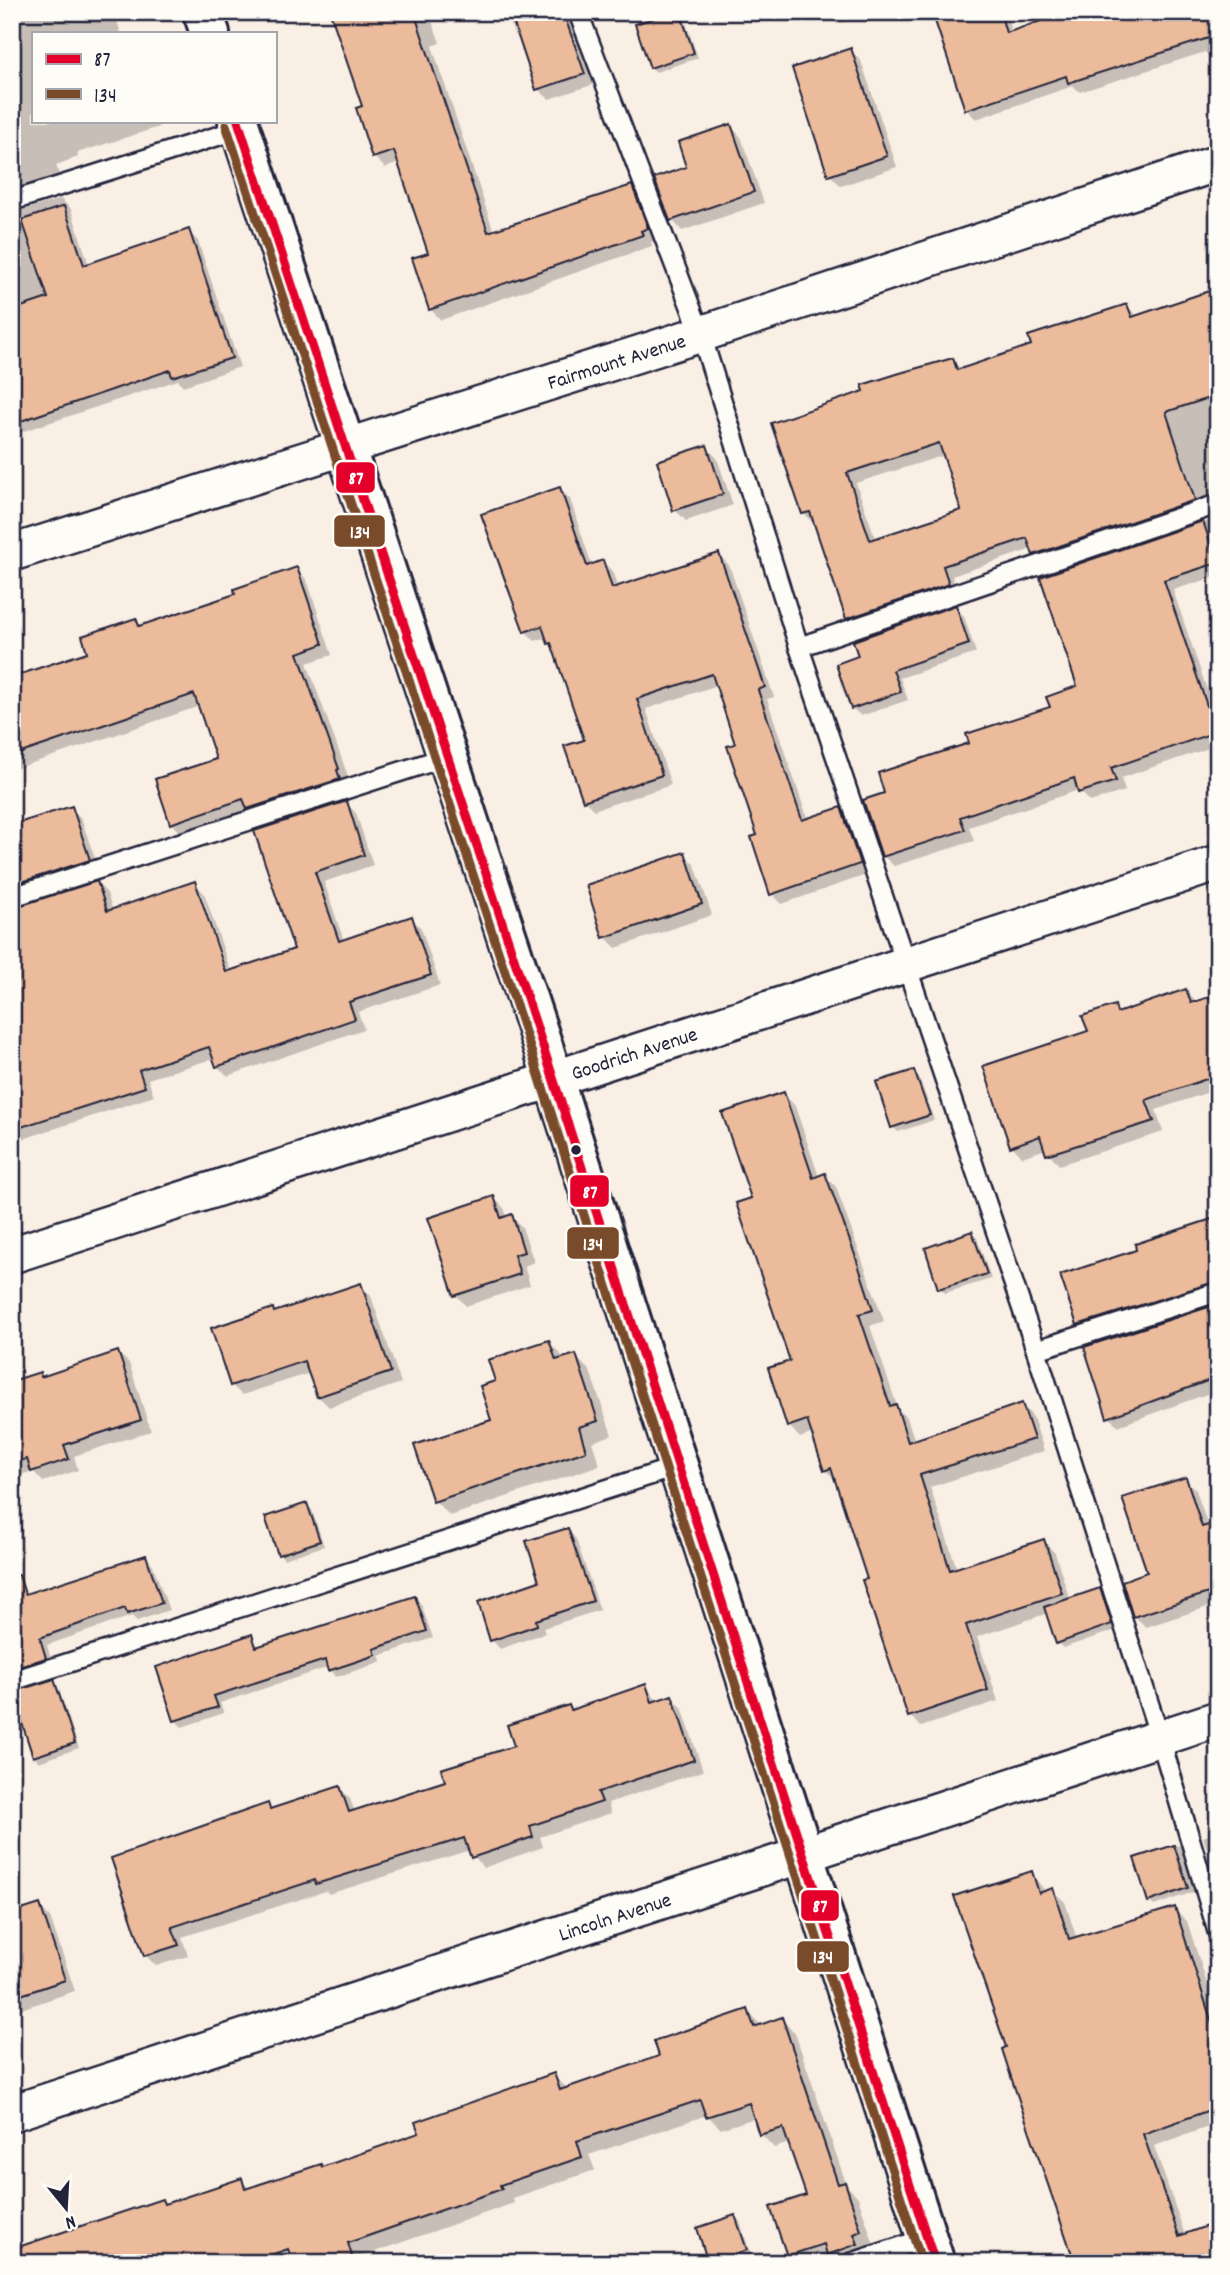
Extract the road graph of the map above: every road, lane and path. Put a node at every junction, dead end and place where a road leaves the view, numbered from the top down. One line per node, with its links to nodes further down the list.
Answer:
1 (203, 12): 3 (street)
2 (583, 13): 7 (lane)
3 (209, 32)
4 (239, 125): 6 (lane); 8 (street)
5 (1218, 163): 7 (street, Fairmount Avenue)
6 (12, 201)
7 (701, 334): 8 (street, Fairmount Avenue); 11 (lane)
8 (346, 446): 10 (street, Fairmount Avenue); 12 (street)
9 (1218, 504): 11 (lane)
10 (12, 554)
11 (799, 647): 15 (lane)
12 (446, 757): 14 (lane); 16 (street)
13 (1218, 863): 15 (street, Goodrich Avenue)
14 (12, 897)
15 (905, 965): 16 (street, Goodrich Avenue); 19 (lane)
16 (553, 1079): 17 (street, Goodrich Avenue); 20 (street)
17 (12, 1255)
18 (1218, 1292): 19 (lane)
19 (1036, 1350): 23 (lane)
20 (679, 1466): 21 (lane); 24 (street)
21 (12, 1681)
22 (1218, 1719): 23 (street, Lincoln Avenue)
23 (1160, 1738): 24 (street, Lincoln Avenue); 25 (lane)
24 (804, 1854): 26 (street, Lincoln Avenue); 27 (street)
25 (1218, 1933)
26 (12, 2113)
27 (931, 2250): 28 (lane)
28 (851, 2263)

